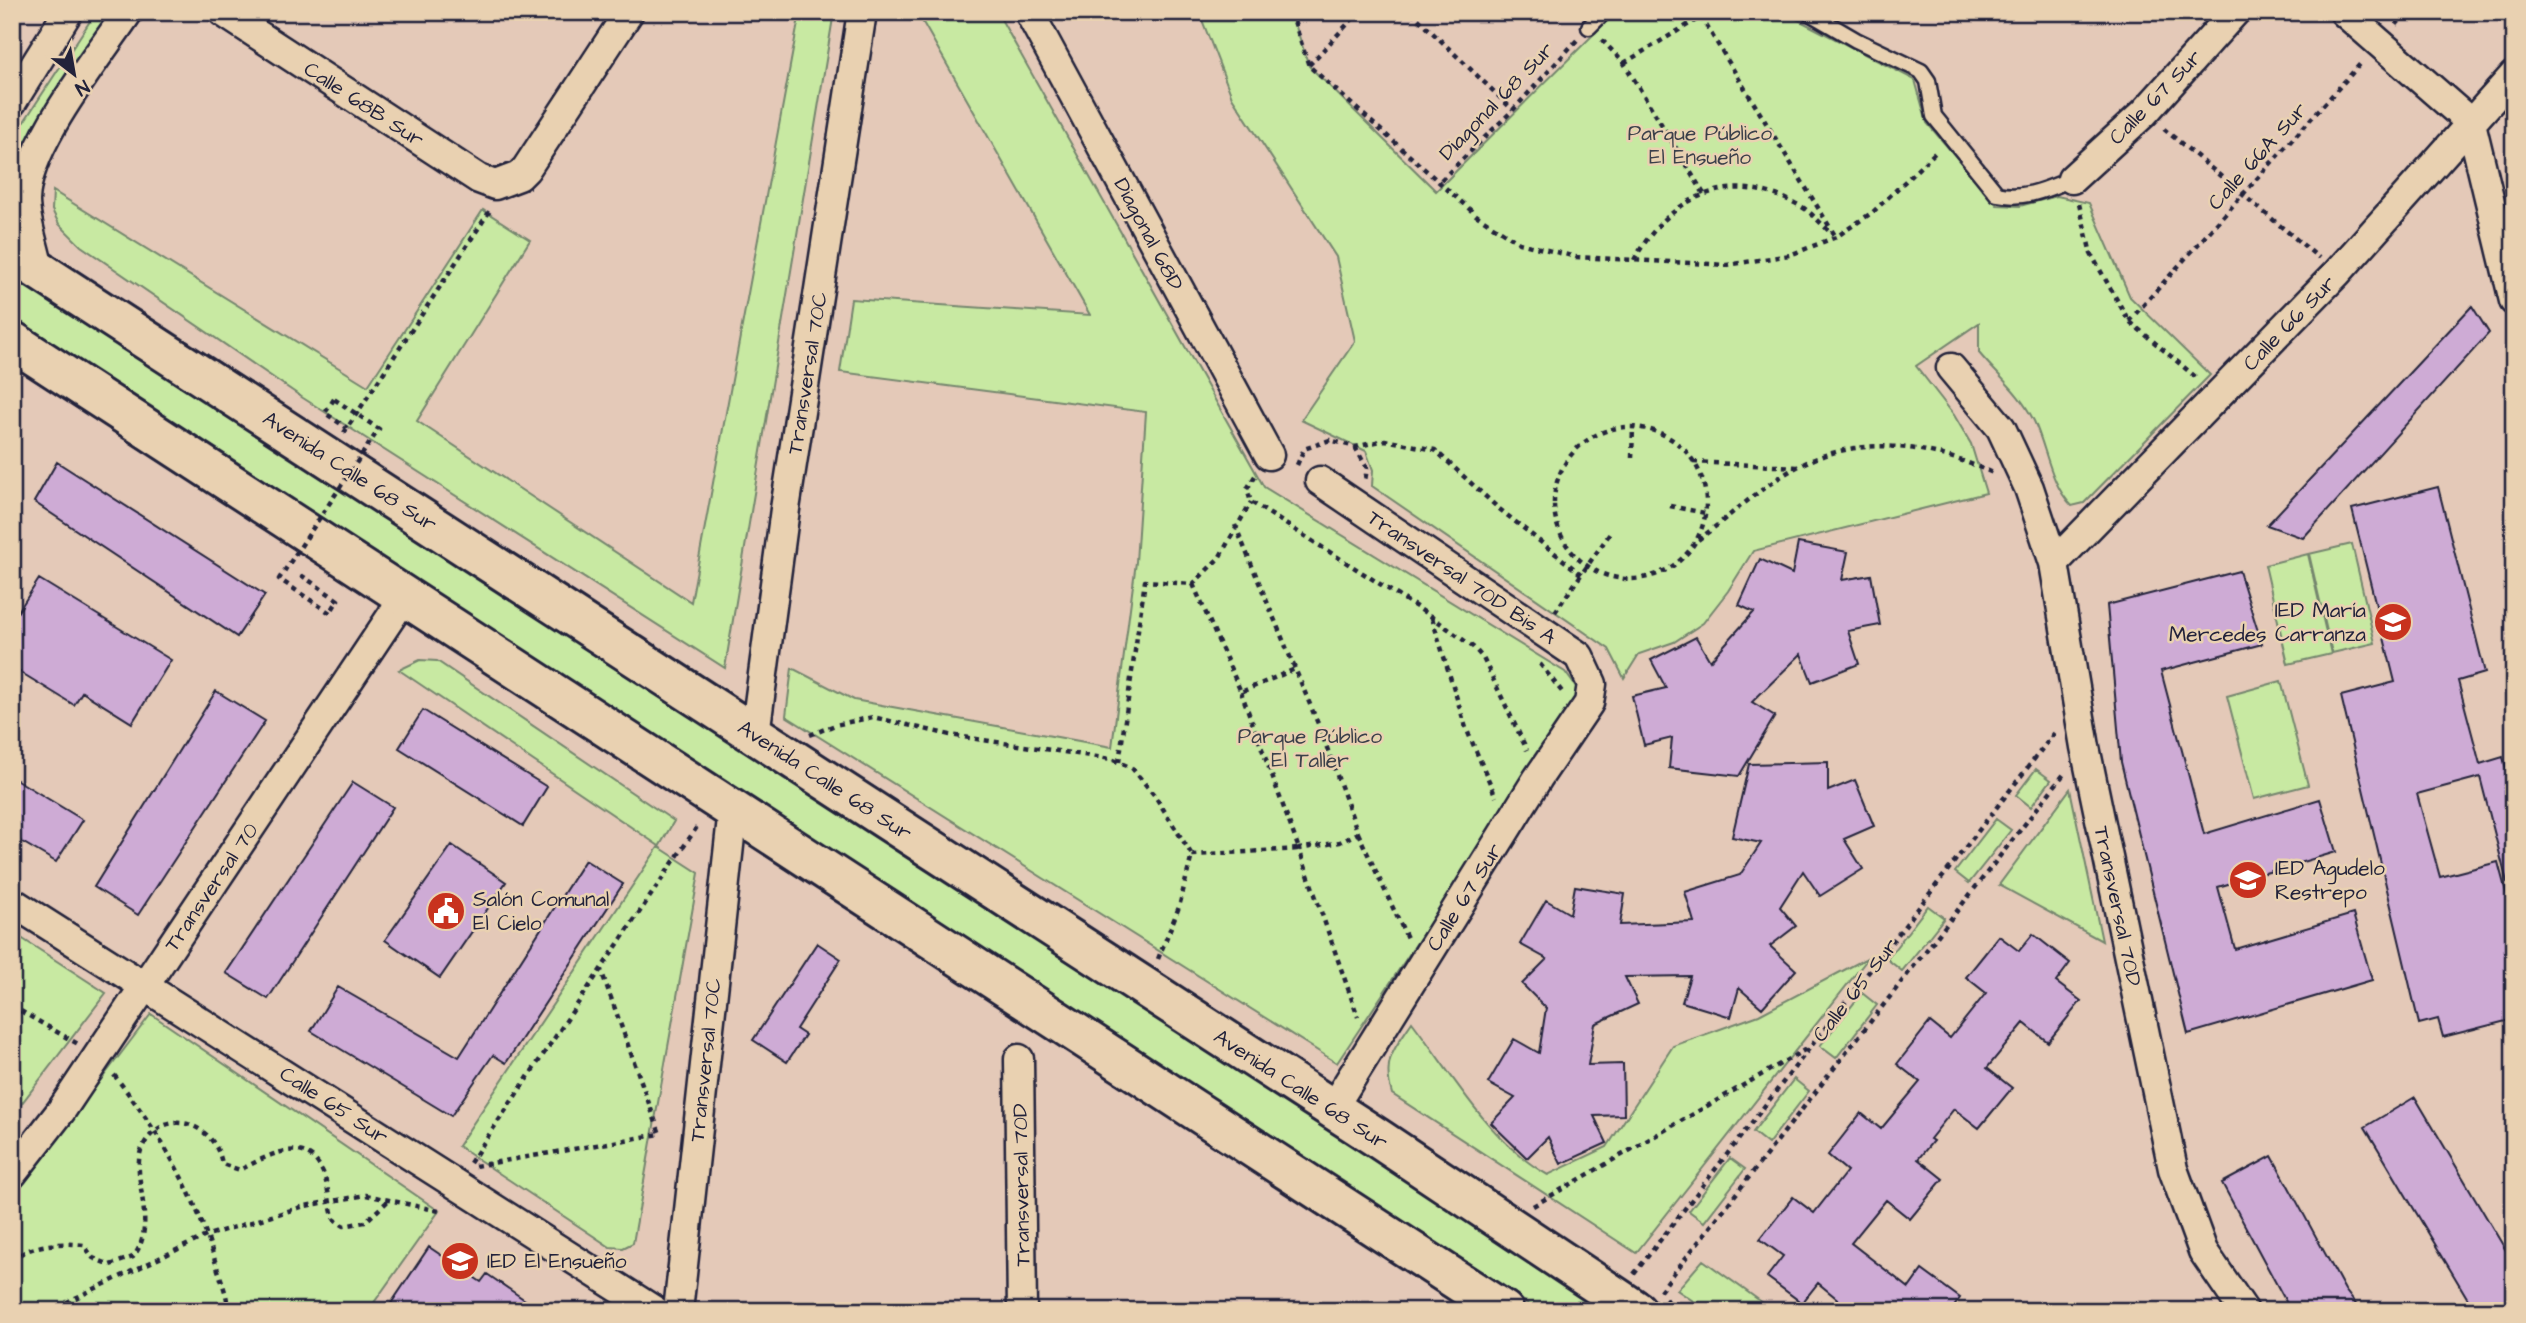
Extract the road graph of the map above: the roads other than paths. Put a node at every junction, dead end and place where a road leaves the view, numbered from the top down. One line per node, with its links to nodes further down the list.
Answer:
1 (68, 12): 13 (street)
2 (128, 12): 16 (street)
3 (223, 12): 4 (street, Calle 68B Sur)
4 (629, 12)
5 (862, 12): 25 (street, Transversal 70C)
6 (1029, 12): 20 (street, Diagonal 68D)
7 (1604, 12): 11 (lane)
8 (1808, 12): 15 (lane)
9 (2235, 12): 15 (street, Calle 67 Sur)
10 (2344, 12): 14 (street)
11 (1589, 27)
12 (2514, 75): 14 (street, Calle 66 Sur)
13 (12, 102)
14 (2471, 122): 17 (street); 22 (street, Calle 66 Sur)
15 (2072, 179)
16 (26, 261): 25 (main road, Avenida Calle 68 Sur)
17 (2514, 301)
18 (12, 341): 23 (main road)
19 (1951, 368): 22 (street, Transversal 70D)
20 (1269, 455)
21 (1320, 481): 24 (street, Transversal 70D Bis A)
22 (2054, 563): 37 (street, Transversal 70D)
23 (405, 596): 26 (main road); 28 (street, Transversal 70)
24 (1592, 684): 30 (street, Calle 67 Sur)
25 (754, 734): 30 (main road, Avenida Calle 68 Sur)
26 (716, 816): 34 (street, Transversal 70C); 36 (main road)
27 (12, 902): 28 (street, Calle 65 Sur)
28 (146, 984): 31 (street, Transversal 70); 33 (street, Calle 65 Sur)
29 (1020, 1059): 35 (street, Transversal 70D)
30 (1332, 1109): 32 (main road, Avenida Calle 68 Sur)
31 (12, 1174)
32 (1641, 1298)
33 (655, 1311)
34 (678, 1311)
35 (1022, 1311)
36 (1504, 1311)
37 (2244, 1311)

